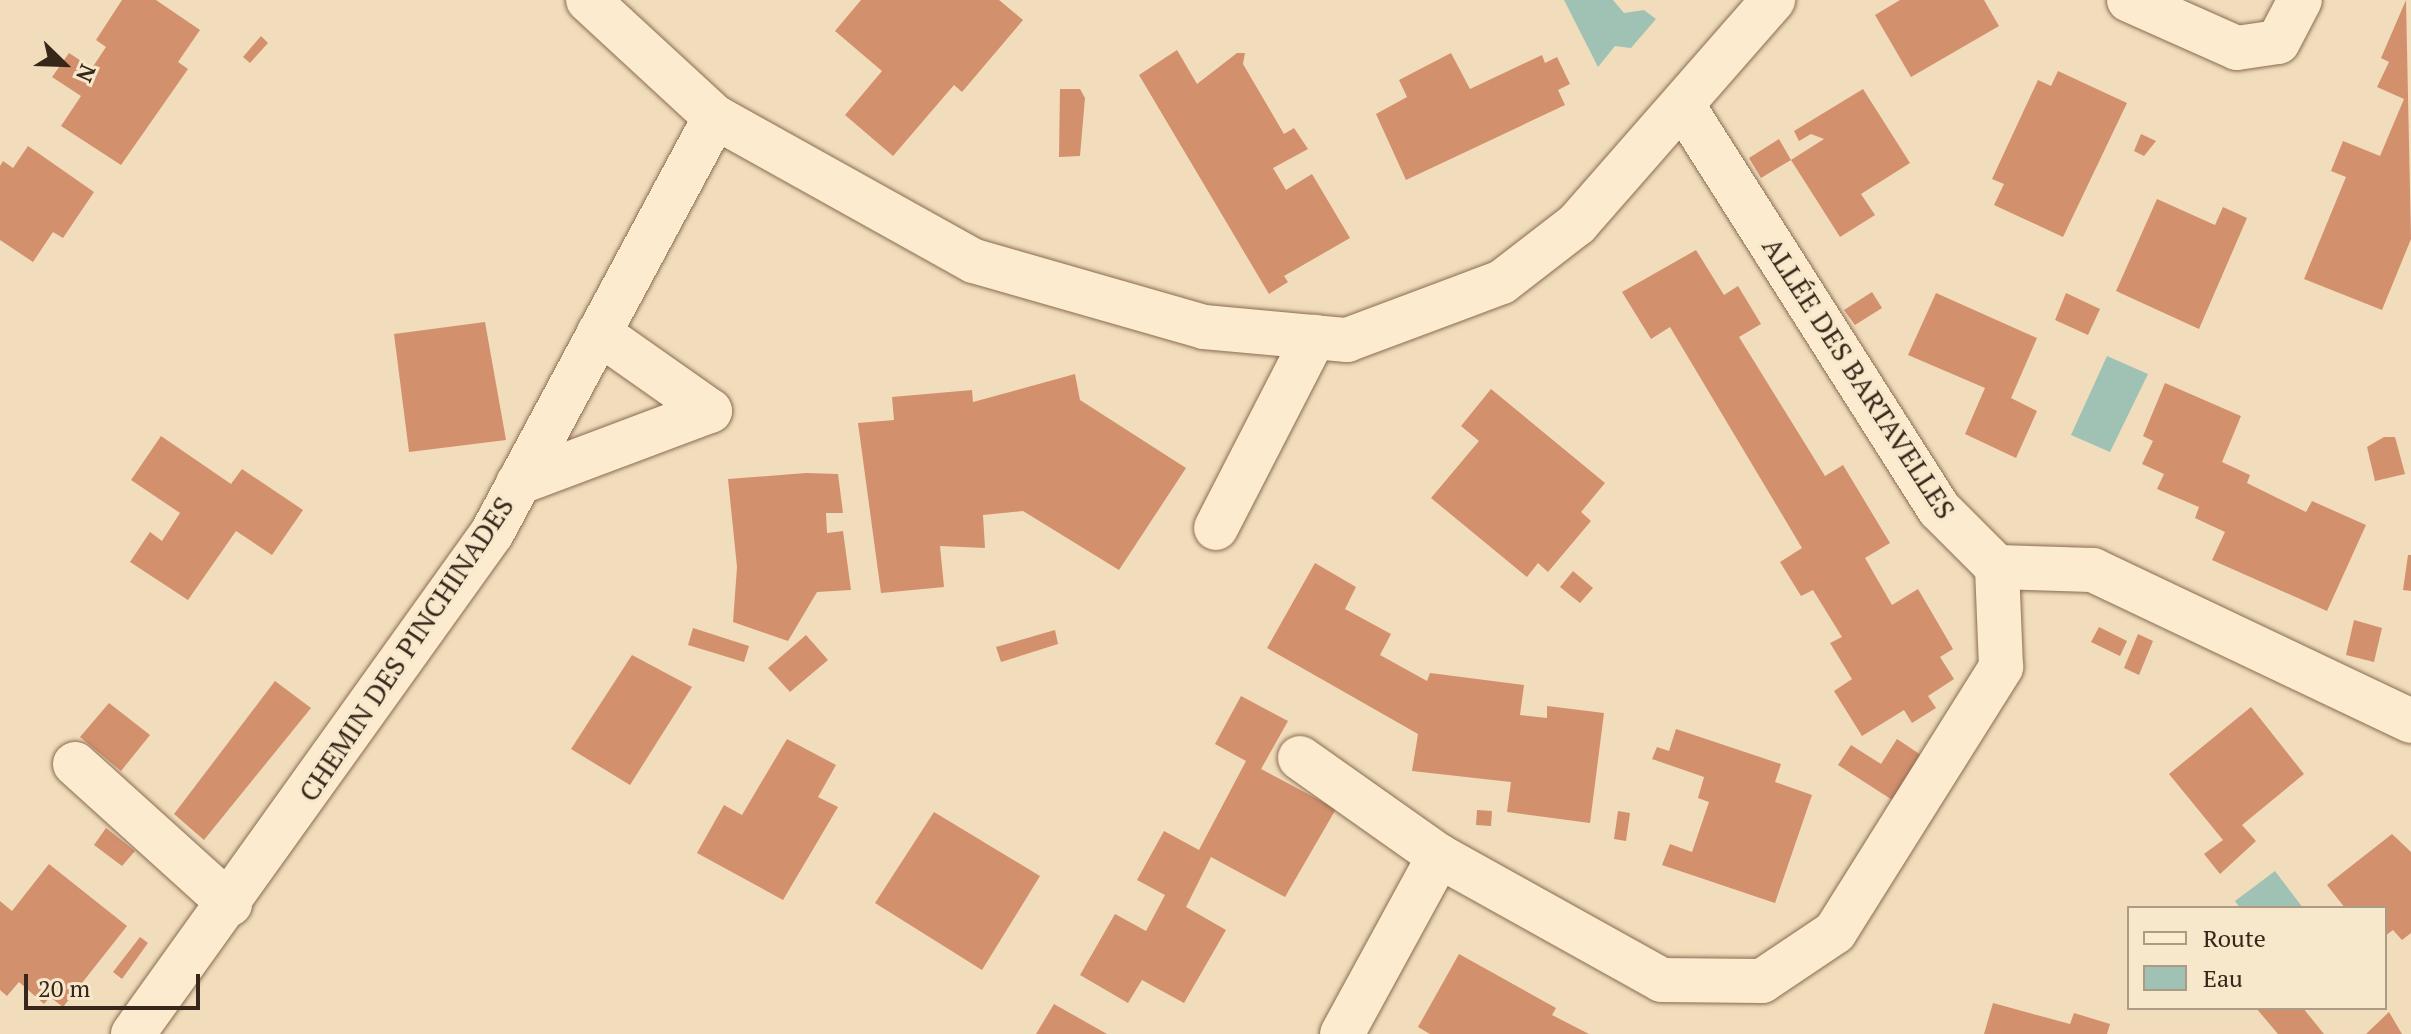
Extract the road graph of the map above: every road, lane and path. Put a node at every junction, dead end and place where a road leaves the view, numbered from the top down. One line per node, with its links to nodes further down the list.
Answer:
1 (588, 0): 6 (street)
2 (1773, 0): 5 (street)
3 (2129, 0): 4 (street)
4 (2300, 0)
5 (1684, 107): 8 (street); 11 (street, ALLÉE DES BARTAVELLES)
6 (715, 117): 7 (street, CHEMIN DES PINCHINADES); 8 (street)
7 (599, 333): 9 (street, CHEMIN DES PINCHINADES); 9 (street)
8 (1314, 337): 10 (street)
9 (518, 483): 16 (street, CHEMIN DES PINCHINADES)
10 (1216, 528)
11 (1997, 567): 12 (street); 15 (street)
12 (2411, 721)
13 (1300, 758): 15 (street)
14 (75, 764): 16 (street)
15 (1439, 856): 18 (street)
16 (230, 904): 17 (street, CHEMIN DES PINCHINADES)
17 (133, 1034)
18 (1342, 1034)

